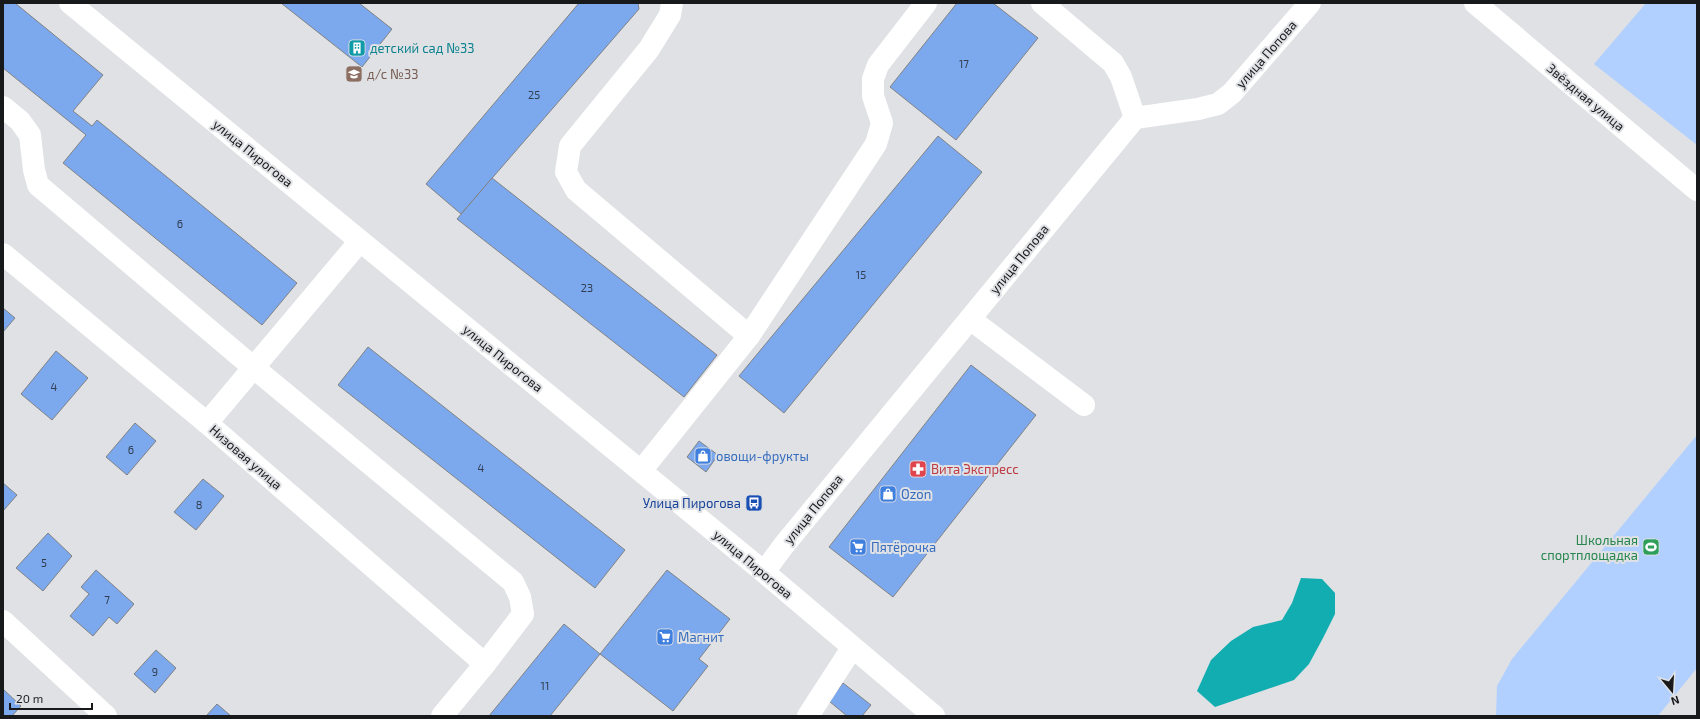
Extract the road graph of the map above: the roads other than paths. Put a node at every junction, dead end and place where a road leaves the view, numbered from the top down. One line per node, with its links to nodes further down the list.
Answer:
1 (70, 3): 10 (street, улица Пирогова)
2 (672, 3): 13 (street)
3 (926, 3): 13 (street)
4 (1042, 3): 8 (street)
5 (1310, 3): 8 (street, улица Попова)
6 (1475, 3): 9 (street, Звёздная улица)
7 (3, 107): 14 (street)
8 (1134, 118): 12 (street, улица Попова)
9 (1697, 190)
10 (360, 241): 14 (street); 17 (street, улица Пирогова)
11 (3, 254): 16 (street, Низовая улица)
12 (970, 319): 15 (street); 18 (street, улица Попова)
13 (749, 336): 17 (street)
14 (254, 368): 16 (street); 21 (street)
15 (1084, 405)
16 (207, 424): 21 (street, Низовая улица)
17 (641, 471): 18 (street, улица Пирогова)
18 (764, 572): 20 (street, улица Пирогова)
19 (3, 621): 22 (street)
20 (852, 648): 24 (street); 25 (street, улица Пирогова)
21 (485, 664): 23 (street)
22 (106, 716)
23 (442, 716)
24 (808, 716)
25 (934, 716)

